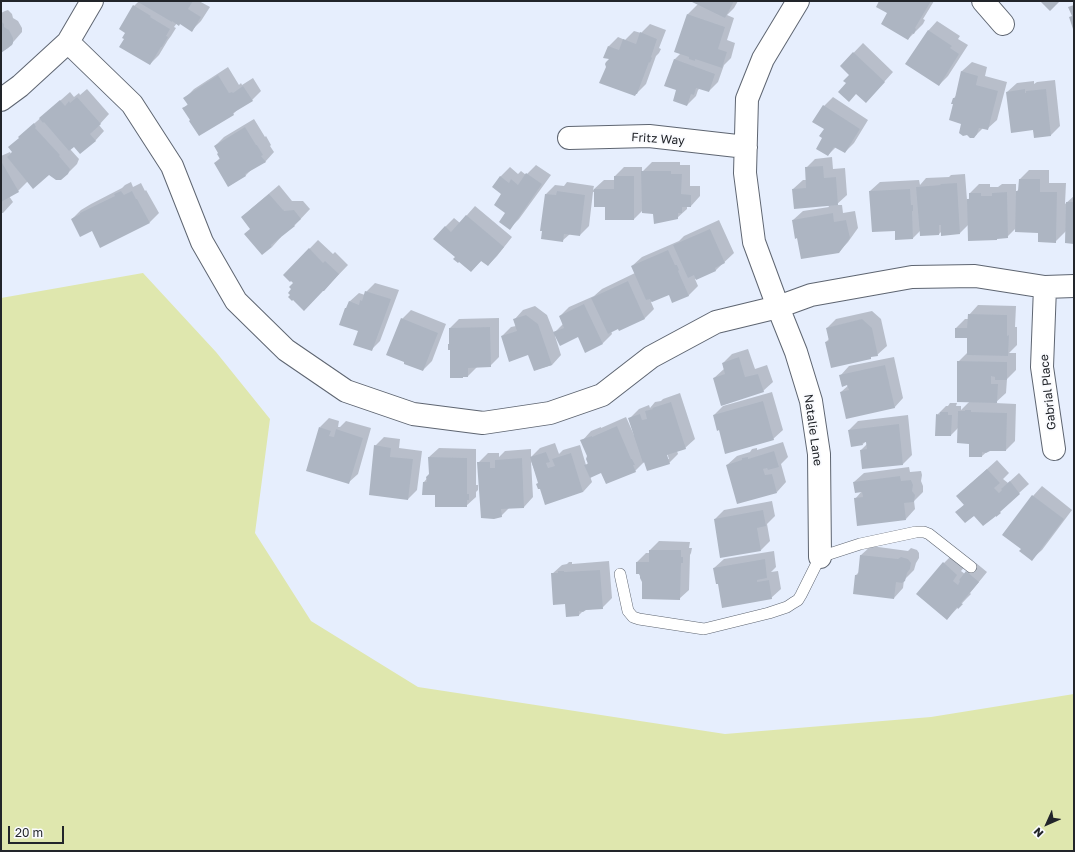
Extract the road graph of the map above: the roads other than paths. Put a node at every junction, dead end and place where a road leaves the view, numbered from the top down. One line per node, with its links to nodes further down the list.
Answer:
1 (92, 1): 5 (street)
2 (798, 1): 8 (street, Natalie Lane)
3 (983, 1): 4 (street)
4 (1004, 24)
5 (68, 42): 6 (street); 11 (street)
6 (1, 100)
7 (569, 138): 8 (street, Fritz Way)
8 (746, 147): 11 (street, Natalie Lane)
9 (1074, 286): 10 (street)
10 (1045, 287): 11 (street); 12 (street, Gabrial Place)
11 (778, 307): 13 (street, Natalie Lane)
12 (1054, 449)
13 (820, 557): 14 (lane); 15 (lane)
14 (971, 567)
15 (620, 574)

